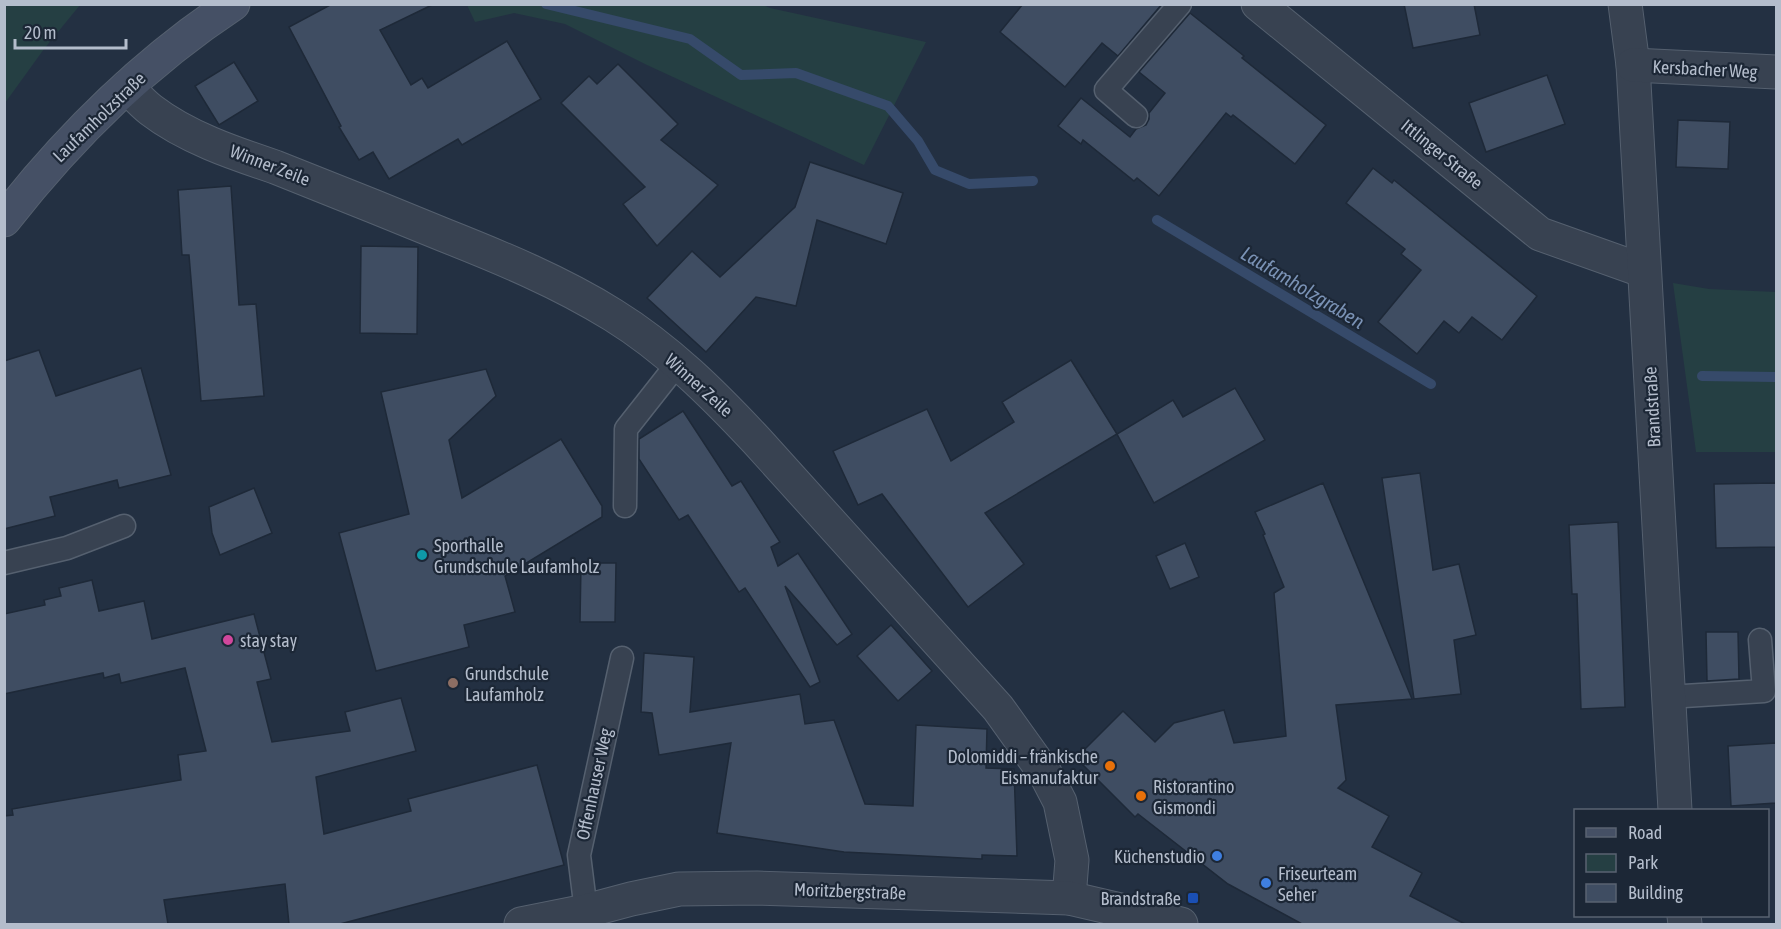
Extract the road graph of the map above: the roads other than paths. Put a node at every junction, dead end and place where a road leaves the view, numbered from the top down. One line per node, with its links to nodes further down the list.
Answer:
1 (233, 4): 7 (main road, Laufamholzstraße)
2 (1180, 4): 8 (lane)
3 (1258, 4): 10 (street, Ittlinger Straße)
4 (1625, 4): 5 (street, Brandstraße)
5 (1633, 65): 6 (street, Kersbacher Weg); 10 (street, Brandstraße)
6 (1776, 72)
7 (126, 87): 9 (main road, Laufamholzstraße); 11 (street, Winner Zeile)
8 (1136, 116)
9 (4, 220)
10 (1644, 271): 17 (street, Brandstraße)
11 (678, 363): 12 (lane); 19 (street, Winner Zeile)
12 (625, 506)
13 (124, 526): 14 (lane)
14 (4, 563)
15 (1761, 640): 17 (lane)
16 (622, 658): 20 (lane, Offenhauser Weg)
17 (1668, 697): 18 (street, Brandstraße)
18 (1675, 809)
19 (1069, 898): 20 (street, Moritzbergstraße); 21 (street, Moritzbergstraße)
20 (575, 917): 22 (street, Moritzbergstraße)
21 (1170, 923)
22 (521, 924)

